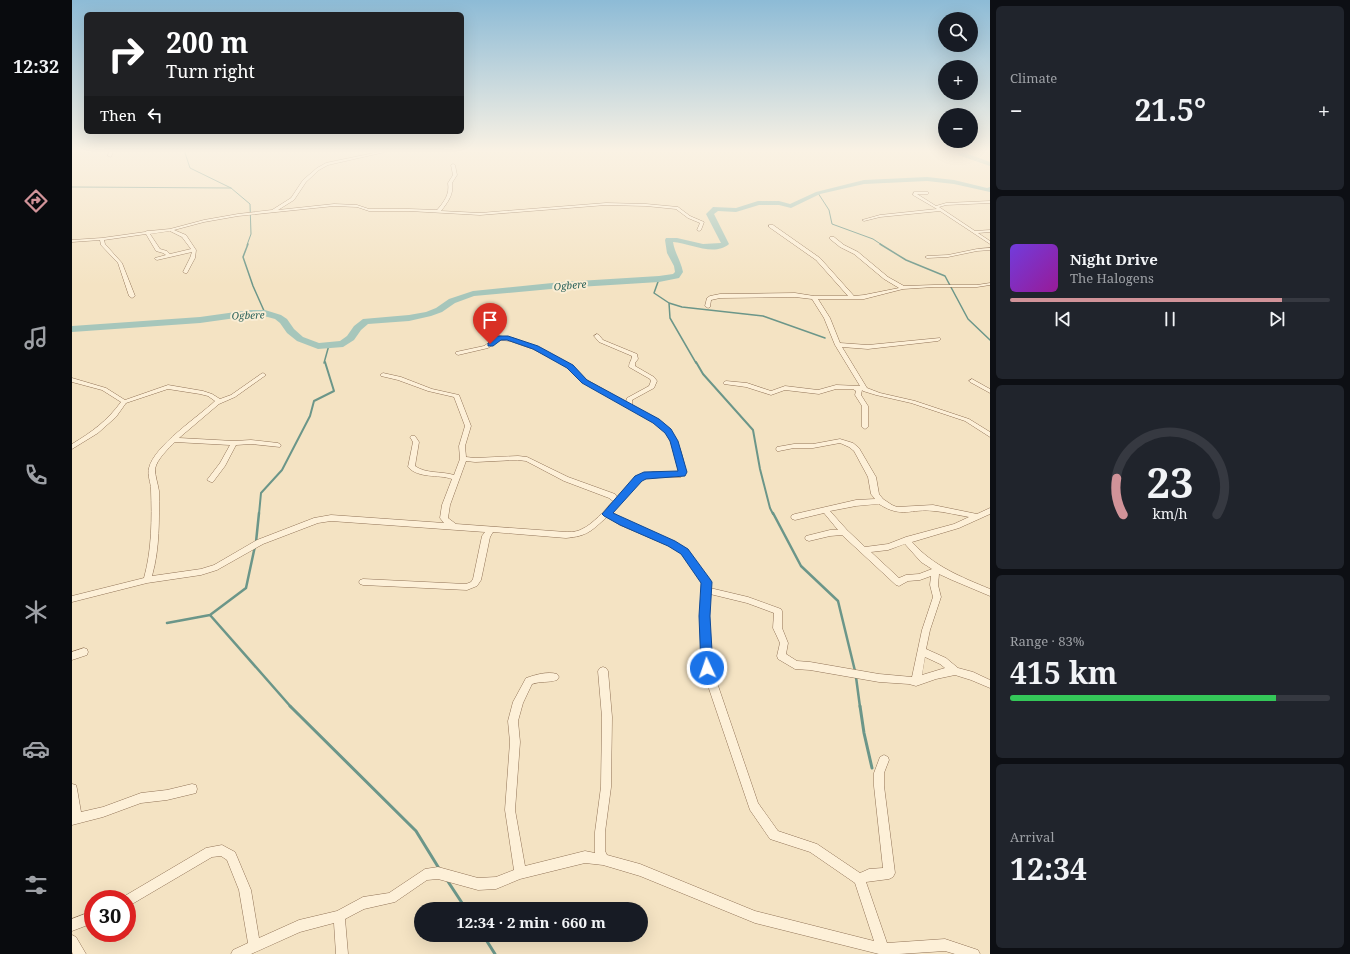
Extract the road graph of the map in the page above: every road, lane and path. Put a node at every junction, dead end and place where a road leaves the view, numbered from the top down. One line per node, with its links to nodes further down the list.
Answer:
1 (295, 197): 7 (street)
2 (449, 197): 8 (street)
3 (918, 197): 5 (street)
4 (990, 202): 5 (street)
5 (936, 207): 6 (street)
6 (941, 210): 9 (street); 15 (street)
7 (271, 212): 8 (street); 11 (street)
8 (438, 212): 12 (street)
9 (864, 220)
10 (771, 226): 29 (street)
11 (170, 230): 14 (street); 21 (street)
12 (699, 230)
13 (990, 231): 15 (street)
14 (148, 232): 17 (street); 22 (street)
15 (973, 232): 19 (street)
16 (832, 238): 27 (street)
17 (102, 239): 18 (street); 28 (street)
18 (72, 241)
19 (990, 243)
20 (990, 249): 23 (street)
21 (194, 250): 22 (street); 25 (street)
22 (169, 256): 24 (street)
23 (927, 257)
24 (157, 259)
25 (185, 272)
26 (990, 284): 27 (street)
27 (903, 288): 29 (street)
28 (132, 296)
29 (852, 297): 30 (street)
30 (814, 298): 31 (street); 34 (street)
31 (708, 306)
32 (597, 336): 46 (street)
33 (938, 339): 34 (street)
34 (838, 345): 42 (street)
35 (458, 353): 46 (street)
36 (263, 375): 45 (street)
37 (383, 375): 55 (street)
38 (72, 380): 44 (street)
39 (972, 381): 43 (street)
40 (726, 383): 41 (street)
41 (853, 387): 42 (street); 47 (street)
42 (865, 389): 48 (street)
43 (990, 391)
44 (124, 402): 45 (street); 53 (street)
45 (217, 403): 50 (street)
46 (629, 406): 58 (street)
47 (865, 427)
48 (990, 435)
49 (413, 437): 56 (street)
50 (174, 440): 51 (street); 72 (street)
51 (234, 444): 52 (street); 57 (street)
52 (278, 445)
53 (72, 447)
54 (779, 449): 59 (street)
55 (463, 459): 56 (street); 58 (street)
56 (455, 478): 65 (street)
57 (211, 480)
58 (618, 500): 62 (street)
59 (880, 501): 60 (street); 63 (street)
60 (825, 510): 64 (street); 67 (street)
61 (990, 511): 63 (street)
62 (607, 514): 66 (street); 74 (street)
63 (976, 516): 69 (street)
64 (795, 517)
65 (453, 526): 66 (street); 72 (street)
66 (491, 529): 73 (street)
67 (844, 532): 68 (street); 70 (street)
68 (809, 538)
69 (906, 540): 70 (street); 71 (street)
70 (864, 550): 71 (street)
71 (938, 570): 75 (street); 77 (street)
72 (147, 580): 76 (street)
73 (363, 582)
74 (706, 590): 83 (street); 91 (street)
75 (990, 592)
76 (72, 598)
77 (920, 651): 81 (street); 83 (street)
78 (84, 652): 79 (street)
79 (72, 656)
80 (603, 671): 89 (street)
81 (955, 671): 83 (street); 84 (street)
82 (554, 677): 90 (street)
83 (916, 682)
84 (990, 684)
85 (884, 760): 91 (street)
86 (72, 789): 88 (street)
87 (192, 789): 88 (street)
88 (74, 819)
89 (603, 859): 90 (street); 98 (street)
90 (520, 873): 93 (street)
91 (859, 878): 98 (street)
92 (136, 896): 97 (street)
93 (339, 916): 97 (street); 102 (street)
94 (84, 920): 95 (street)
95 (72, 925)
96 (72, 941): 100 (street)
97 (255, 946): 101 (street)
98 (883, 948): 99 (street)
99 (900, 951): 103 (street)
100 (80, 954)
101 (237, 954)
102 (342, 954)
103 (974, 954)

